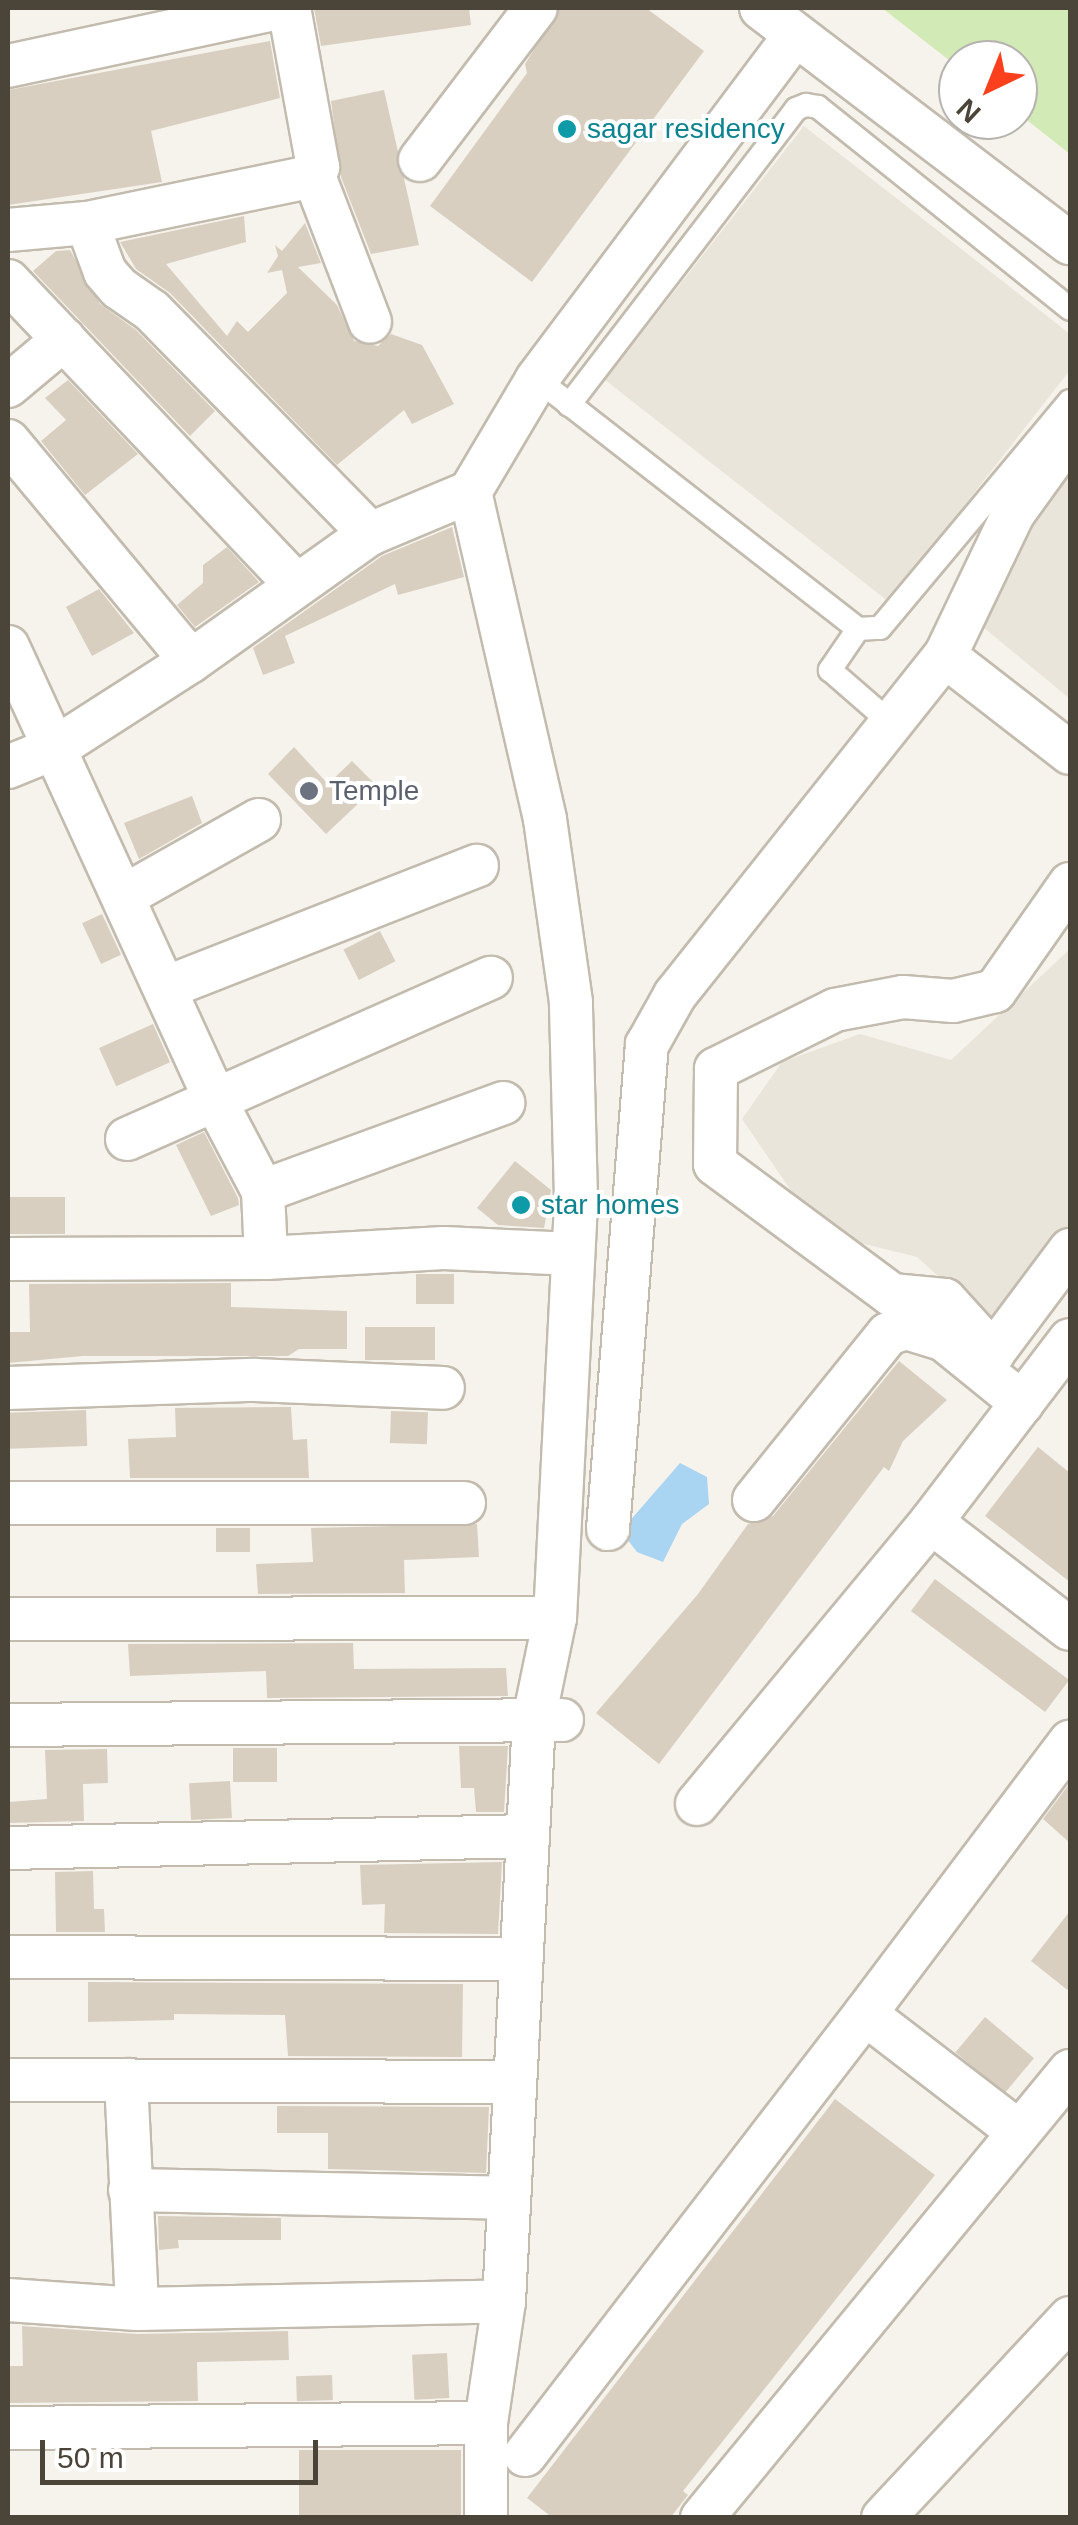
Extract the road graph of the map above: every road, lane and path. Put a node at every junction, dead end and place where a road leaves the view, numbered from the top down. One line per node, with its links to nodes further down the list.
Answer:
1 (278, 8): 6 (street)
2 (289, 8): 8 (street)
3 (536, 8): 7 (street)
4 (761, 8): 5 (street)
5 (795, 35): 11 (street); 17 (street)
6 (8, 66)
7 (420, 160)
8 (314, 176): 9 (street); 14 (street)
9 (87, 224): 10 (street); 22 (street)
10 (8, 230)
11 (1070, 242)
12 (8, 281): 15 (street)
13 (1070, 309): 17 (lane)
14 (370, 322)
15 (64, 339): 16 (street); 23 (street)
16 (8, 386)
17 (553, 392): 21 (street); 24 (lane)
18 (1070, 401): 24 (lane)
19 (1070, 435): 26 (street)
20 (8, 441): 27 (street)
21 (470, 492): 22 (street); 43 (street)
22 (370, 534): 23 (street)
23 (296, 584): 27 (street)
24 (858, 629): 28 (lane)
25 (8, 648): 29 (street)
26 (945, 656): 28 (street); 30 (street)
27 (190, 661): 29 (street)
28 (891, 723): 54 (street)
29 (57, 747): 31 (street); 35 (street)
30 (1070, 754)
31 (8, 766)
32 (259, 820): 35 (street)
33 (477, 866): 37 (street)
34 (1070, 884): 42 (street)
35 (124, 896): 37 (street)
36 (491, 978): 38 (street)
37 (165, 988): 38 (street)
38 (215, 1100): 40 (street); 41 (street)
39 (503, 1103): 41 (street)
40 (127, 1139)
41 (263, 1191): 44 (street)
42 (1070, 1250)
43 (572, 1254): 44 (street); 55 (street)
44 (266, 1258): 45 (street)
45 (8, 1260)
46 (1070, 1340): 49 (street)
47 (8, 1388): 48 (street)
48 (443, 1388)
49 (1022, 1403): 50 (street); 53 (street)
50 (754, 1500)
51 (464, 1502): 52 (street)
52 (8, 1503)
53 (931, 1522): 57 (street); 61 (street)
54 (608, 1529)
55 (555, 1618): 56 (street); 58 (street)
56 (8, 1619)
57 (1070, 1629)
58 (547, 1720): 59 (street); 62 (street)
59 (8, 1725)
60 (1070, 1742): 66 (street)
61 (697, 1804)
62 (528, 1836): 63 (street); 65 (street)
63 (8, 1848)
64 (8, 1956): 65 (street)
65 (517, 1959): 70 (street)
66 (866, 2014): 71 (street); 80 (street)
67 (1070, 2071): 71 (street)
68 (8, 2080): 69 (street)
69 (126, 2080): 70 (street); 72 (street)
70 (514, 2082): 73 (street)
71 (1019, 2132): 82 (street)
72 (130, 2190): 73 (street); 76 (street)
73 (507, 2198): 75 (street)
74 (8, 2300): 76 (street)
75 (504, 2300): 76 (street); 78 (street)
76 (138, 2308)
77 (1070, 2318): 83 (street)
78 (486, 2423): 79 (street); 81 (street)
79 (8, 2428)
80 (525, 2455)
81 (486, 2518)
82 (702, 2518)
83 (883, 2518)

